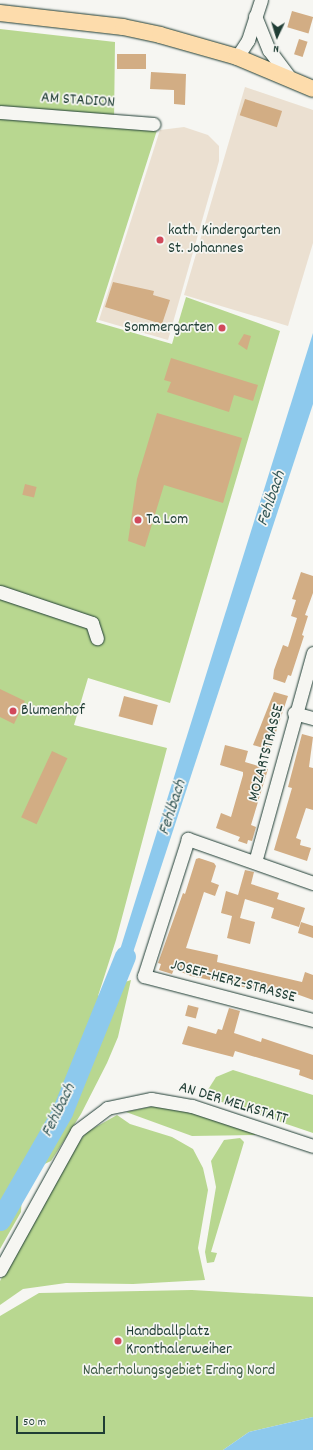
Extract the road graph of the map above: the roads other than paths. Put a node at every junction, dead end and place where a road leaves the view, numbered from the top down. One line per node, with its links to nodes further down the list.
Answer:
1 (261, 0): 3 (street)
2 (0, 13): 4 (main road)
3 (255, 16): 4 (street); 5 (street)
4 (237, 57): 5 (main road)
5 (292, 80): 6 (main road)
6 (313, 89)
7 (0, 112): 8 (street, AM STADION)
8 (154, 124)
9 (0, 592): 10 (street)
10 (97, 638)
11 (313, 653): 12 (street, MOZARTSTRASSE)
12 (294, 713): 13 (street); 14 (street, MOZARTSTRASSE)
13 (313, 718)
14 (255, 862): 15 (street); 16 (street, JOSEF-HERZ-STRASSE)
15 (313, 883)
16 (313, 1020)
17 (313, 1146): 18 (street, AN DER MELKSTATT)
18 (0, 1270)

